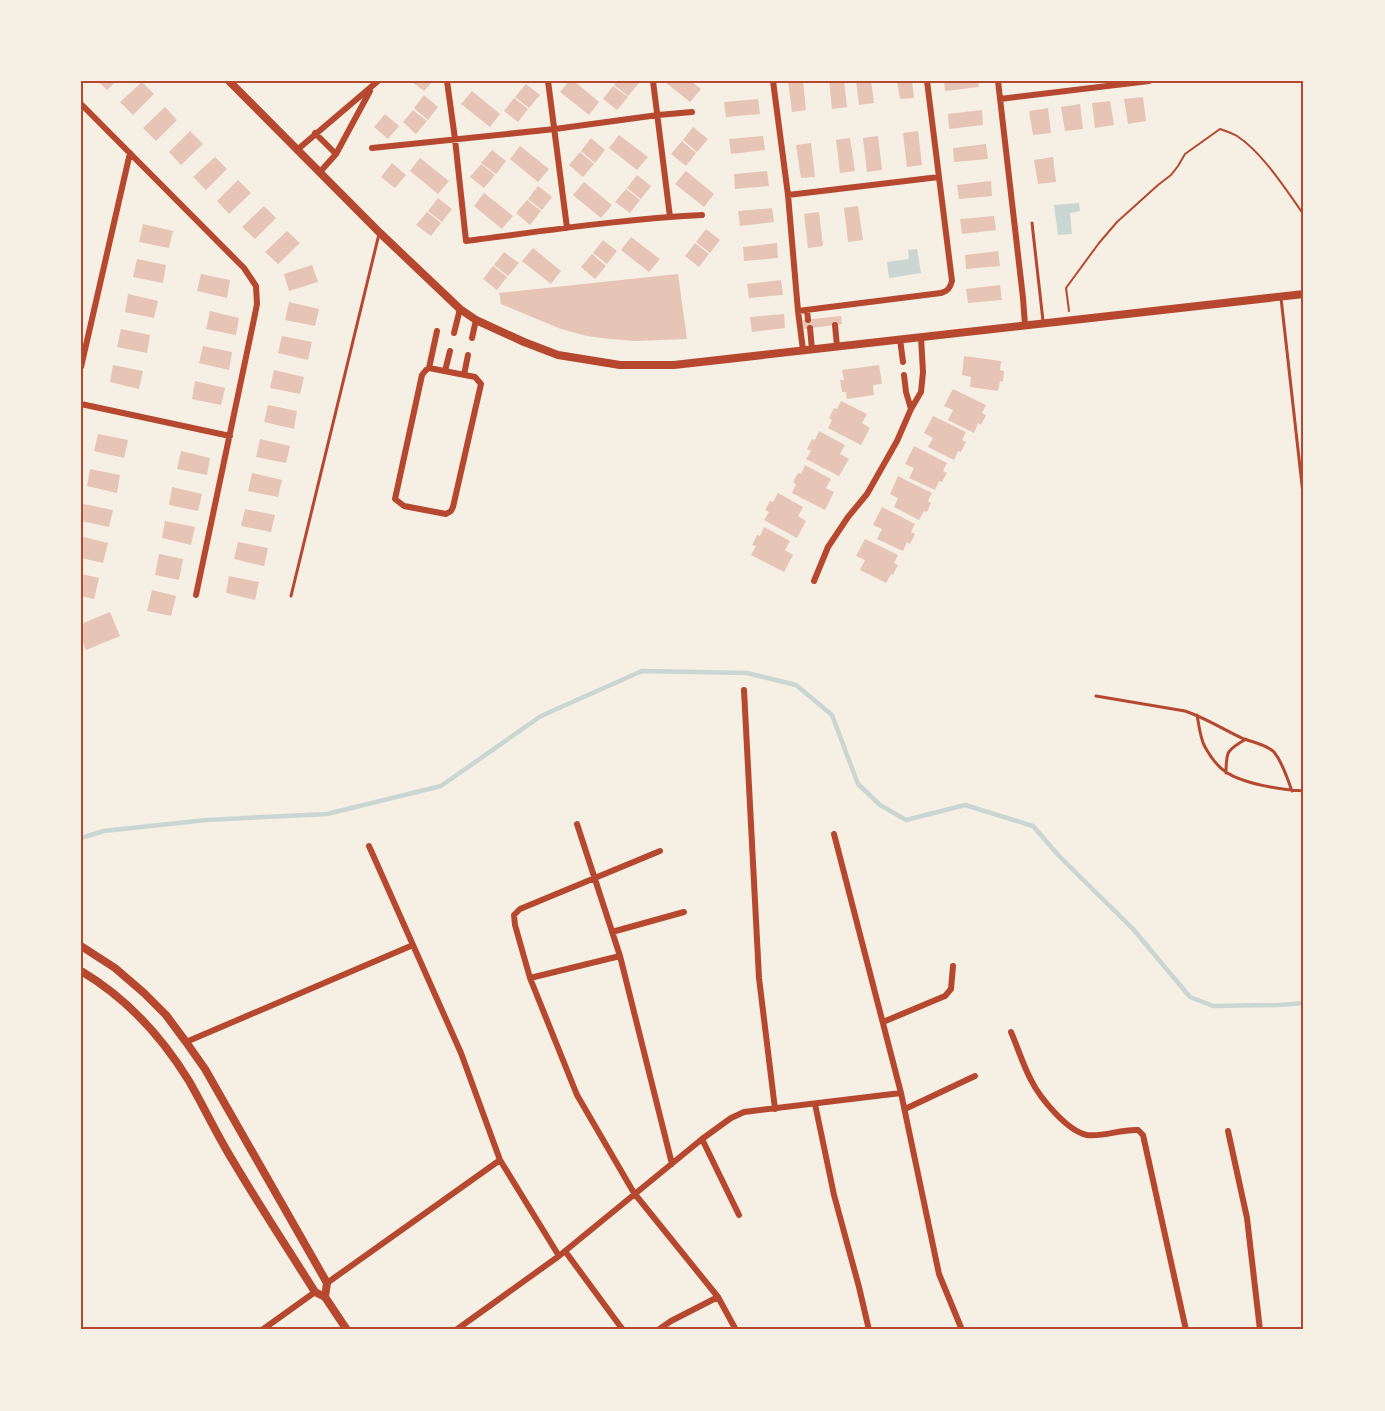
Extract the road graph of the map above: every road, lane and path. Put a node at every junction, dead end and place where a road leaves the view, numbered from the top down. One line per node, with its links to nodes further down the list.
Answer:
1 (229, 81): 19 (street)
2 (378, 81): 10 (street)
3 (447, 81): 17 (street)
4 (548, 81): 15 (street)
5 (653, 81): 14 (street)
6 (773, 81): 24 (street)
7 (927, 81): 23 (street)
8 (998, 81): 11 (street)
9 (1149, 81): 11 (street)
10 (371, 88): 16 (street); 21 (street)
11 (1000, 99): 43 (street)
12 (81, 104): 20 (street)
13 (692, 112): 14 (street)
14 (658, 115): 15 (street); 27 (street)
15 (555, 129): 17 (street); 29 (street)
16 (315, 133): 19 (street); 21 (street)
17 (455, 139): 18 (street); 29 (street)
18 (372, 148)
19 (297, 150): 22 (street)
20 (130, 153): 56 (street); 63 (street)
21 (336, 154): 22 (street)
22 (320, 172): 30 (street)
23 (939, 177): 24 (street); 33 (street)
24 (788, 195): 36 (street)
25 (702, 215): 27 (street)
26 (1304, 215): 40 (path)
27 (670, 217): 29 (street)
28 (1032, 224): 41 (lane)
29 (567, 228)
30 (380, 233): 34 (street); 67 (lane)
31 (1304, 294): 32 (street)
32 (1281, 296): 40 (street); 64 (lane)
33 (833, 308): 35 (street); 37 (street)
34 (460, 309): 38 (street); 46 (street)
35 (807, 310): 36 (street); 39 (street)
36 (798, 311): 52 (street)
37 (834, 316)
38 (476, 320): 48 (street); 52 (street)
39 (808, 320)
40 (1070, 320): 41 (street)
41 (1043, 323): 43 (street)
42 (835, 325): 50 (street)
43 (1025, 325): 47 (street)
44 (810, 328): 51 (street)
45 (437, 331): 57 (street)
46 (454, 333)
47 (921, 337): 49 (street); 62 (street)
48 (472, 338)
49 (900, 339): 50 (street); 55 (street)
50 (837, 346): 51 (street)
51 (812, 349): 52 (street)
52 (803, 350)
53 (450, 351): 58 (street)
54 (468, 355): 59 (street)
55 (903, 362)
56 (81, 367)
57 (429, 368): 58 (street); 59 (street)
58 (445, 371): 59 (street)
59 (464, 375)
60 (904, 375): 62 (street)
61 (81, 404): 63 (street)
62 (911, 409): 65 (street)
63 (230, 436): 66 (street)
64 (1304, 503)
65 (814, 581)
66 (196, 595)
67 (291, 596)
68 (744, 690): 94 (street)
69 (1096, 696): 70 (lane)
70 (1197, 715): 71 (lane); 72 (lane)
71 (1246, 739): 72 (lane); 73 (lane)
72 (1227, 773): 73 (lane)
73 (1292, 790): 74 (lane)
74 (1304, 791)
75 (577, 824): 79 (street)
76 (834, 834): 88 (street)
77 (369, 846): 82 (street)
78 (660, 851): 79 (street)
79 (595, 878): 81 (street); 87 (street)
80 (684, 912): 81 (street)
81 (612, 932): 84 (street)
82 (412, 945): 90 (street); 98 (street)
83 (81, 946): 90 (main road)
84 (620, 956): 87 (street); 99 (street)
85 (953, 966): 88 (street)
86 (81, 971): 105 (main road)
87 (530, 978): 100 (street)
88 (883, 1022): 92 (street)
89 (1011, 1032): 116 (street)
90 (186, 1042): 104 (main road)
91 (975, 1076): 95 (street)
92 (901, 1093): 93 (street); 95 (street)
93 (815, 1104): 94 (street); 114 (street)
94 (775, 1109): 97 (street)
95 (904, 1109): 115 (street)
96 (1228, 1131): 117 (street)
97 (702, 1139): 99 (street); 101 (street)
98 (500, 1160): 103 (street); 104 (street)
99 (672, 1164): 100 (street)
100 (634, 1193): 102 (street); 107 (street)
101 (739, 1215)
102 (566, 1251): 103 (street); 111 (street)
103 (559, 1256): 108 (street)
104 (327, 1283): 106 (main road)
105 (315, 1292): 106 (main road); 109 (street)
106 (325, 1297): 110 (street)
107 (717, 1297): 112 (street); 113 (street)
108 (458, 1329)
109 (262, 1330)
110 (347, 1330)
111 (623, 1330)
112 (658, 1330)
113 (736, 1330)
114 (869, 1330)
115 (962, 1330)
116 (1186, 1330)
117 (1260, 1330)

